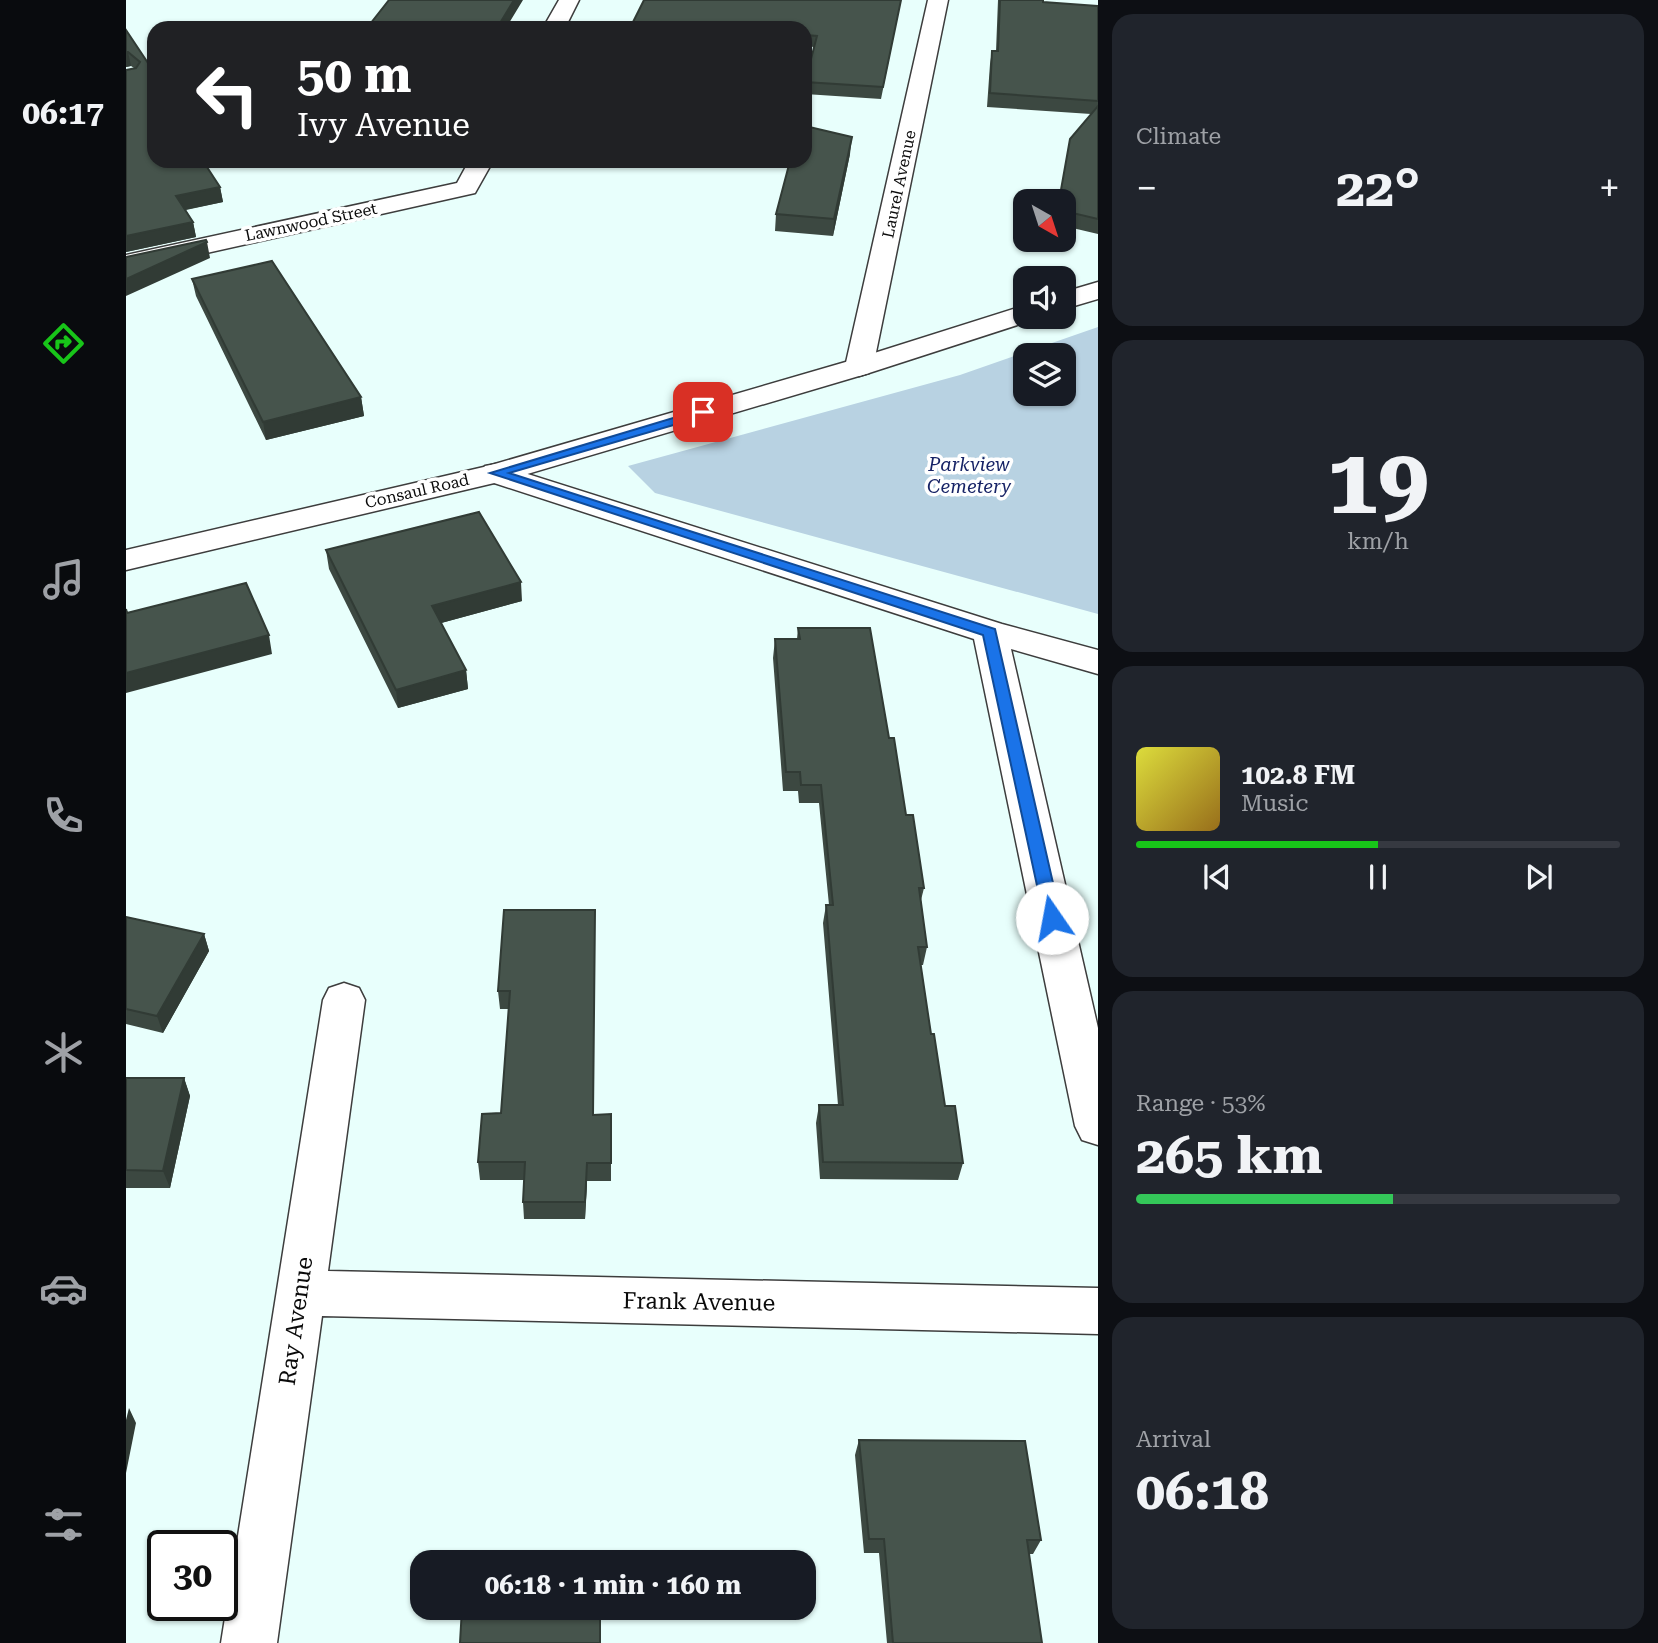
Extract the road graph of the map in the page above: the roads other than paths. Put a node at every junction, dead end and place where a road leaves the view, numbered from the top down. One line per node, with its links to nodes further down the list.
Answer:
1 (569, 0): 3 (street)
2 (938, 0): 9 (street, Laurel Avenue)
3 (558, 21)
4 (477, 168): 5 (street, Lawnwood Street)
5 (126, 263)
6 (1098, 290): 7 (street)
7 (1076, 297)
8 (1013, 317): 9 (street, Consaul Road)
9 (859, 367): 10 (street, Consaul Road)
10 (496, 473): 11 (street, Consaul Road); 12 (street)
11 (126, 560)
12 (990, 632): 13 (street); 15 (street)
13 (1098, 662)
14 (344, 1000): 16 (street, Ray Avenue)
15 (1098, 1126)
16 (300, 1293): 17 (street, Frank Avenue); 18 (street, Ray Avenue)
17 (1098, 1311)
18 (249, 1643)

